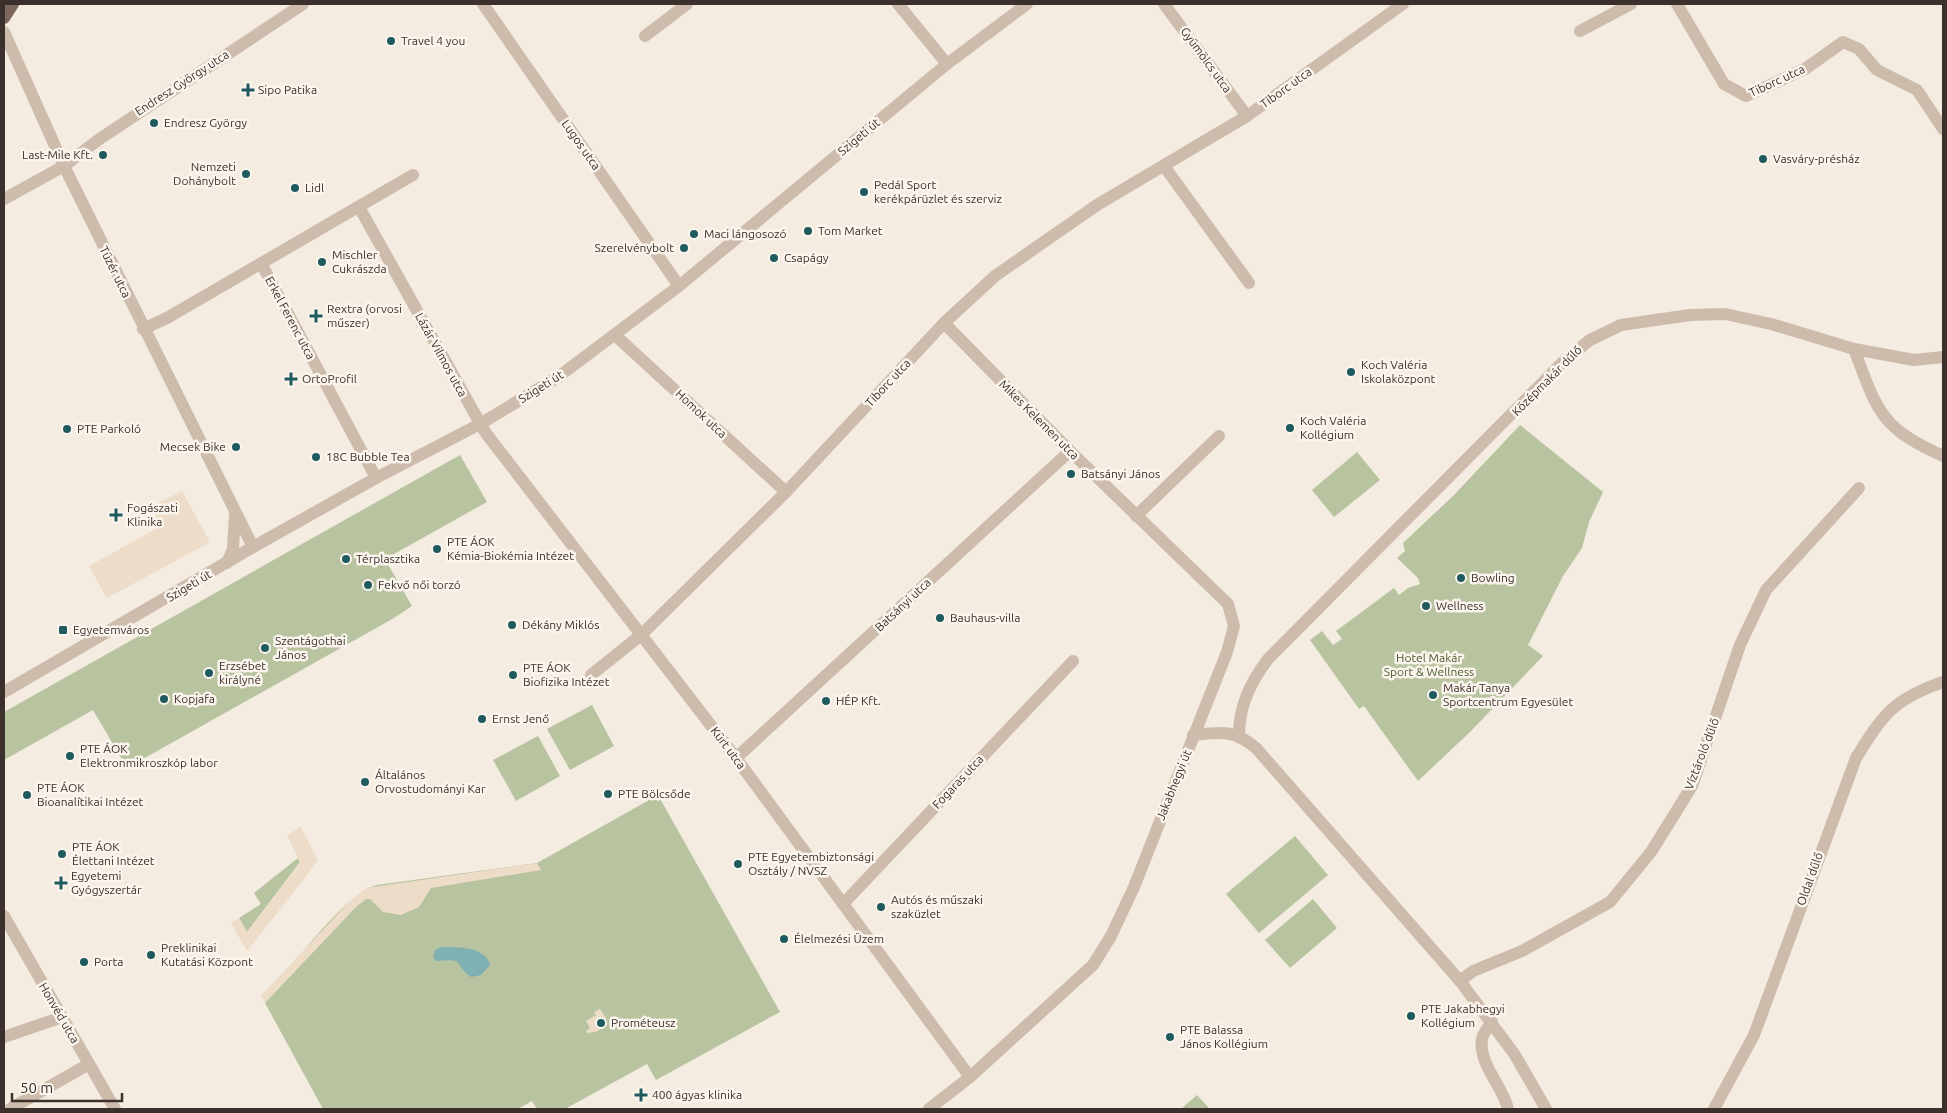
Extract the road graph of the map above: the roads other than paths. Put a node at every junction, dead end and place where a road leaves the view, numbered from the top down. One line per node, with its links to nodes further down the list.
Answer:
1 (13, 4): 11 (main road)
2 (303, 4): 18 (street, Endresz György utca)
3 (483, 4): 25 (street, Lugos utca)
4 (687, 4): 14 (street)
5 (898, 4): 15 (street)
6 (1026, 4): 15 (street, Szigeti út)
7 (1164, 4): 16 (street, Gyümölcs utca)
8 (1403, 4): 16 (street, Tiborc utca)
9 (1631, 4): 12 (street)
10 (1676, 4): 17 (street, Tiborc utca)
11 (4, 18)
12 (1580, 31)
13 (4, 32): 18 (street, Tüzér utca)
14 (645, 36)
15 (947, 64): 25 (street, Szigeti út)
16 (1247, 116): 19 (street, Tiborc utca)
17 (1943, 129)
18 (64, 166): 21 (street, Endresz György utca); 27 (street, Tüzér utca)
19 (1164, 166): 24 (street); 26 (street, Tiborc utca)
20 (413, 175): 22 (street)
21 (4, 199)
22 (359, 207): 23 (street); 31 (street, Lázár Vilmos utca)
23 (261, 263): 27 (street); 35 (street, Erkel Ferenc utca)
24 (1250, 283)
25 (679, 286): 28 (street, Szigeti út)
26 (944, 323): 33 (street, Mikes Kelemen utca); 37 (street, Tiborc utca)
27 (143, 329): 38 (street, Tüzér utca)
28 (616, 336): 31 (street, Szigeti út); 37 (street, Homok utca)
29 (1854, 349): 30 (street, Középmakár dűlő); 34 (street); 48 (street, Középmakár dűlő)
30 (1943, 356)
31 (480, 424): 35 (street, Szigeti út); 42 (street, Kürt utca)
32 (1219, 436): 39 (street)
33 (1070, 451): 39 (street, Mikes Kelemen utca); 49 (street, Batsányi utca)
34 (1943, 456)
35 (376, 478): 40 (street, Szigeti út)
36 (1859, 488): 52 (street, Víztároló dűlő)
37 (786, 492): 42 (street, Tiborc utca)
38 (234, 510): 40 (street, Tüzér utca); 41 (street, Tüzér utca)
39 (1136, 516): 47 (street, Mikes Kelemen utca)
40 (253, 547): 41 (street, Szigeti út)
41 (227, 563): 46 (street, Szigeti út)
42 (641, 635): 44 (street, Tiborc utca); 49 (street, Kürt utca)
43 (1073, 660): 50 (street, Fogaras utca)
44 (591, 675)
45 (1943, 682): 63 (street, Oldal dűlő)
46 (4, 692)
47 (1193, 735): 48 (street, Jakabhegyi út); 57 (street, Jakabhegyi út)
48 (1238, 736): 52 (street, Jakabhegyi út)
49 (736, 758): 50 (street, Kürt utca)
50 (842, 904): 57 (street, Kürt utca)
51 (4, 916): 53 (street, Honvéd utca)
52 (1460, 981): 54 (street, Jakabhegyi út)
53 (62, 1017): 55 (street); 56 (street, Honvéd utca)
54 (1492, 1022): 61 (street); 62 (street, Jakabhegyi út)
55 (4, 1037)
56 (89, 1064): 58 (street); 59 (street, Honvéd utca)
57 (970, 1077): 60 (street, Jakabhegyi út)
58 (10, 1109)
59 (115, 1109)
60 (929, 1109)
61 (1508, 1109)
62 (1546, 1109)
63 (1714, 1109)

